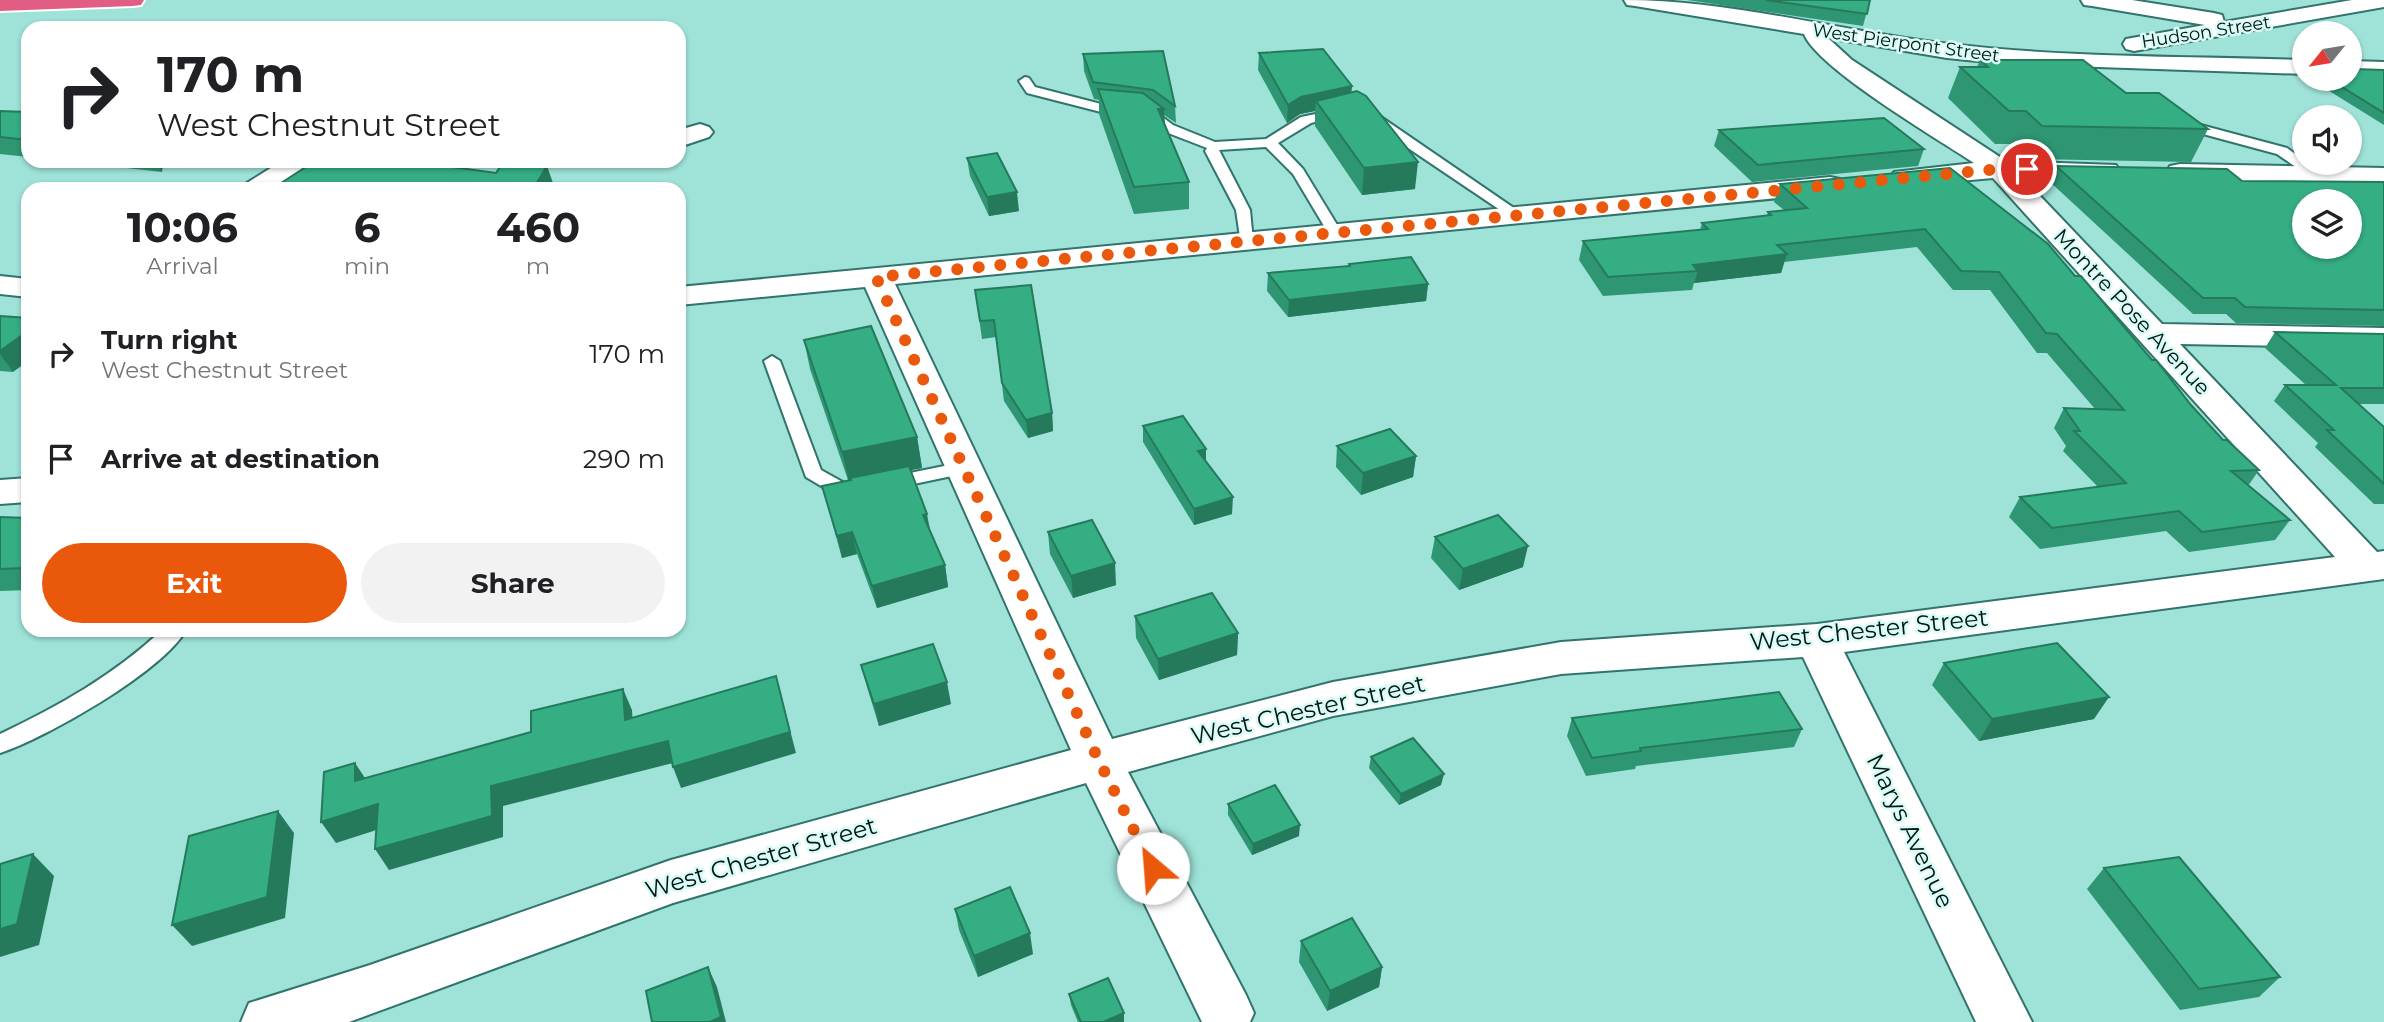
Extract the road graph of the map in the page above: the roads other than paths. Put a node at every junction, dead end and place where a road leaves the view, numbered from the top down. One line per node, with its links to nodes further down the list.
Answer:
1 (133, 0): 5 (highway)
2 (1635, 0): 7 (street, West Pierpont Street)
3 (2092, 0): 6 (street)
4 (2384, 1): 6 (street, Hudson Street)
5 (0, 5)
6 (2247, 26): 9 (street, Hudson Street)
7 (1814, 30): 8 (street, West Pierpont Street); 13 (street, Montre Pose Avenue)
8 (1882, 41): 9 (street, West Pierpont Street); 13 (street)
9 (2028, 57): 10 (street, West Pierpont Street)
10 (2292, 67)
11 (2362, 68): 12 (street)
12 (2384, 69)
13 (1853, 72): 22 (street, Montre Pose Avenue)
14 (1026, 80): 19 (lane)
15 (2163, 119): 17 (lane)
16 (2185, 138): 17 (lane)
17 (2241, 140): 20 (lane)
18 (1269, 143): 19 (lane); 27 (lane); 28 (lane)
19 (1214, 146): 29 (lane)
20 (2292, 157)
21 (290, 168): 26 (street)
22 (2000, 169): 23 (street); 27 (street); 34 (street, Montre Pose Avenue)
23 (2292, 175)
24 (2317, 175): 25 (street)
25 (2384, 176)
26 (268, 182)
27 (1517, 215): 28 (street)
28 (1335, 233): 29 (street)
29 (1246, 241): 30 (street)
30 (876, 277): 33 (street); 37 (street)
31 (0, 285): 32 (street)
32 (21, 287)
33 (686, 295)
34 (2152, 334): 35 (street); 40 (street, Montre Pose Avenue)
35 (2384, 338)
36 (772, 361): 37 (lane)
37 (964, 468): 44 (street)
38 (21, 490): 39 (street)
39 (0, 492)
40 (2378, 567): 42 (street, West Chester Street)
41 (167, 637): 43 (lane)
42 (1817, 640): 44 (street, West Chester Street); 48 (street, Marys Avenue)
43 (0, 744)
44 (1099, 761): 45 (street, West Chester Street); 46 (street)
45 (370, 1006): 47 (street, West Chester Street)
46 (1226, 1013)
47 (268, 1022)
48 (2004, 1022)

